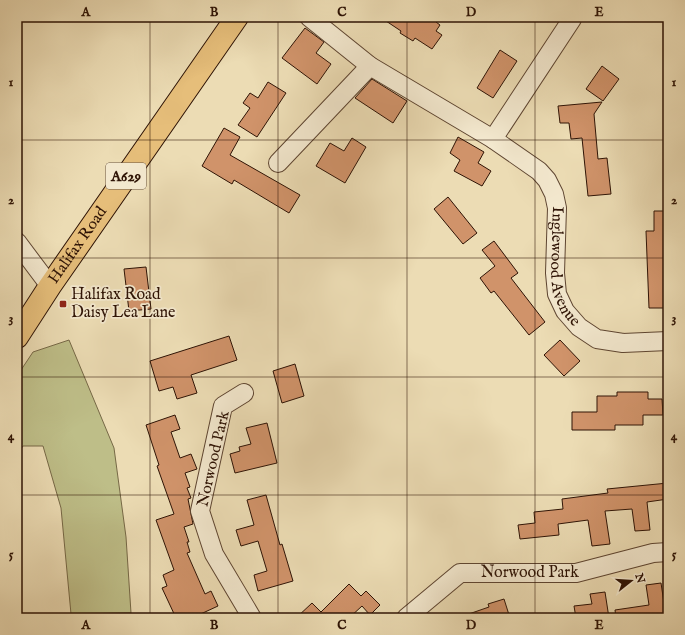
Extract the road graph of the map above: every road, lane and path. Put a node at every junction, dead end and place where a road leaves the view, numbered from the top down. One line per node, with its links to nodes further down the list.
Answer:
1 (237, 17): 8 (highway, Halifax Road / A629)
2 (309, 17): 4 (street, Inglewood Avenue)
3 (572, 19): 5 (street)
4 (370, 66): 5 (street, Inglewood Avenue); 6 (street)
5 (493, 139): 10 (street, Inglewood Avenue)
6 (278, 163)
7 (17, 242): 8 (street)
8 (50, 286): 9 (highway, Halifax Road / A629)
9 (17, 337)
10 (668, 341)
11 (244, 394): 13 (street, Norwood Park)
12 (668, 552): 14 (street, Norwood Park)
13 (252, 618)
14 (406, 618)

